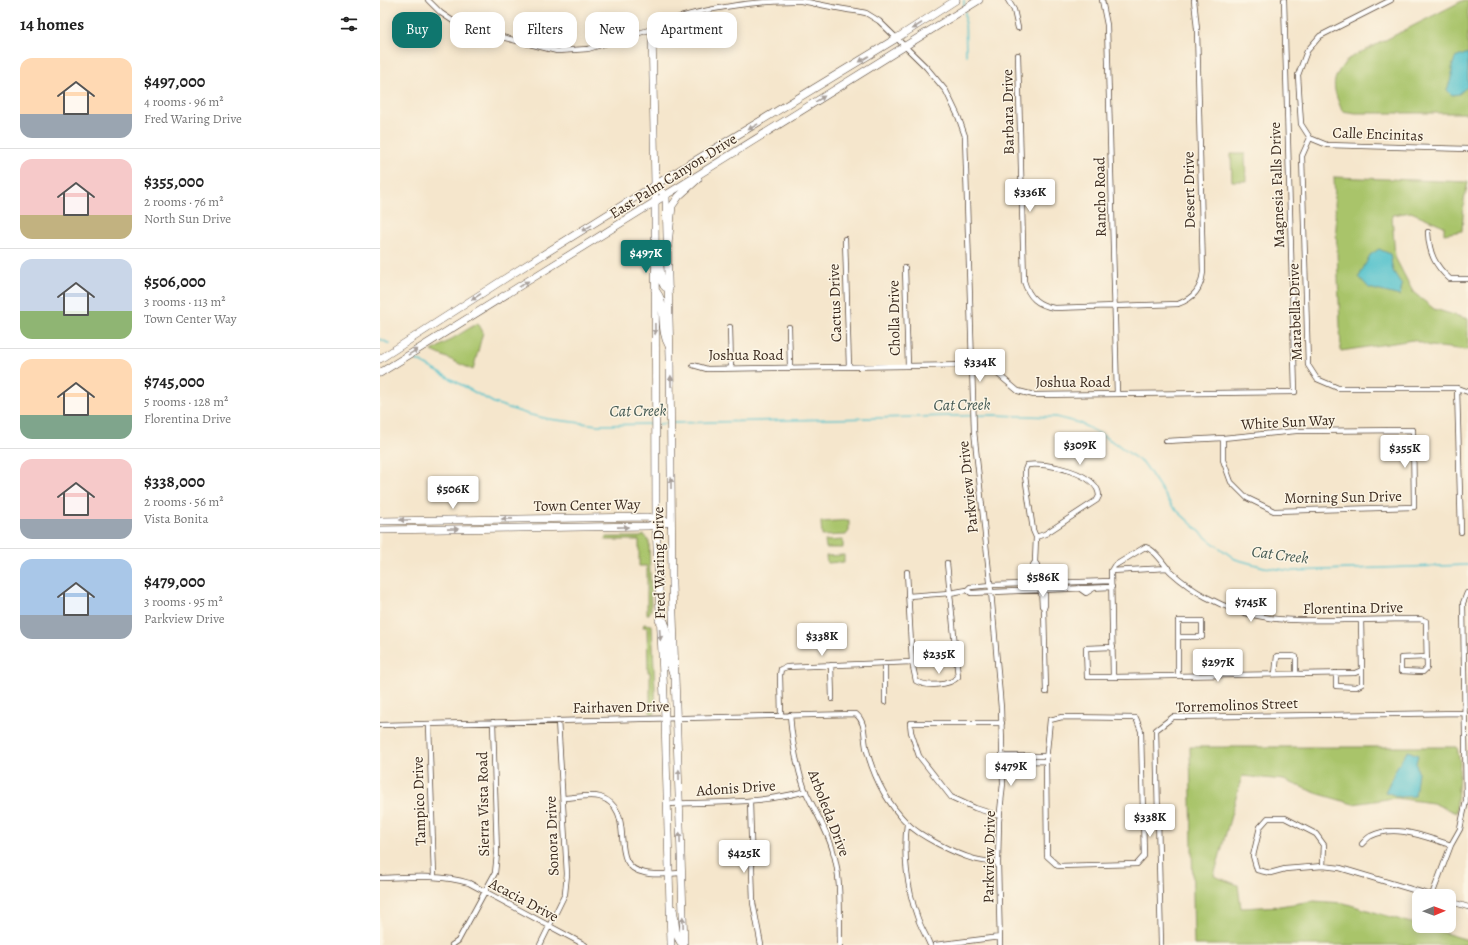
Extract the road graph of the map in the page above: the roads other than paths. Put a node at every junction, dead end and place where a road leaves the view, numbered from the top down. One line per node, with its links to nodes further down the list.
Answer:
1 (428, 0): 11 (street, Parkview Drive)
2 (956, 0): 12 (main road, East Palm Canyon Drive, one-way to 12)
3 (979, 0): 13 (main road, East Palm Canyon Drive)
4 (1008, 0): 10 (street)
5 (1102, 0): 30 (street, Rancho Road)
6 (1194, 0): 30 (street, Desert Drive)
7 (1284, 0): 43 (street, Magnesia Falls Drive)
8 (1390, 0): 16 (street, Calle Encinitas)
9 (702, 12): 12 (street, Parkview Drive)
10 (1018, 28)
11 (647, 31)
12 (897, 38): 13 (street, Parkview Drive); 19 (main road, East Palm Canyon Drive, one-way to 19)
13 (905, 46): 18 (main road, East Palm Canyon Drive, one-way to 13); 36 (street, Parkview Drive)
14 (652, 48): 19 (main road, Fred Waring Drive)
15 (1018, 55): 30 (street, Barbara Drive)
16 (1310, 138): 17 (street, Calle Encinitas); 42 (street, Marabella Drive)
17 (1468, 149)
18 (704, 172): 20 (main road, East Palm Canyon Drive); 25 (main road)
19 (655, 185): 20 (main road); 21 (main road, Fred Waring Drive); 34 (main road, East Palm Canyon Drive, one-way to 34)
20 (666, 196): 21 (main road, East Palm Canyon Drive); 25 (main road, Fred Waring Drive)
21 (654, 202): 24 (main road, Fred Waring Drive); 41 (main road, East Palm Canyon Drive, one-way to 21)
22 (1428, 232): 27 (street)
23 (845, 239): 39 (street, Cactus Drive)
24 (655, 245): 28 (main road); 29 (main road, Fred Waring Drive)
25 (668, 245): 28 (main road, Fred Waring Drive)
26 (905, 268): 37 (street, Cholla Drive)
27 (1468, 279)
28 (669, 289): 33 (main road, Fred Waring Drive)
29 (655, 290): 33 (main road); 49 (main road, Fred Waring Drive, one-way to 49)
30 (1114, 306): 45 (street, Rancho Road)
31 (730, 327): 40 (street)
32 (789, 327): 38 (street)
33 (670, 347): 51 (main road, Fred Waring Drive, one-way to 33)
34 (380, 359)
35 (693, 365): 40 (street, Joshua Road)
36 (972, 365): 37 (street, Joshua Road); 45 (street, Joshua Road); 64 (street, Parkview Drive)
37 (908, 366): 39 (street, Joshua Road)
38 (790, 367): 39 (street, Joshua Road); 40 (street, Joshua Road)
39 (849, 367)
40 (731, 368)
41 (380, 372)
42 (1457, 388): 44 (street, Marabella Drive); 54 (street)
43 (1295, 392): 45 (street, Joshua Road)
44 (1468, 392)
45 (1117, 394)
46 (1223, 438): 47 (street, White Sun Way); 48 (street, Morning Sun Drive); 48 (street, White Sun Way)
47 (1166, 441)
48 (1414, 507)
49 (656, 518): 50 (main road, Town Center Way, one-way to 50); 51 (main road, Town Center Way); 52 (main road, Fred Waring Drive)
50 (380, 521)
51 (671, 522): 52 (main road, Town Center Way); 88 (main road, Fred Waring Drive)
52 (656, 526): 53 (main road, Town Center Way, one-way to 52); 74 (main road, Fred Waring Drive)
53 (380, 530)
54 (1461, 532)
55 (1036, 537): 55 (street); 63 (street)
56 (947, 563): 71 (street)
57 (1168, 568): 58 (street); 58 (street, Florentina Drive); 75 (street, Florentina Drive)
58 (1111, 571): 61 (street)
59 (907, 572): 73 (street)
60 (1093, 581): 61 (street); 62 (street); 66 (street)
61 (1111, 581): 65 (street)
62 (1071, 582): 63 (street); 67 (street)
63 (1039, 584): 64 (street); 69 (street); 69 (street)
64 (991, 585): 68 (street); 70 (street, Parkview Drive)
65 (1112, 587): 66 (street); 77 (street)
66 (1094, 588): 67 (street)
67 (1071, 589): 69 (street)
68 (967, 590): 70 (street); 71 (street)
69 (1039, 590): 70 (street); 89 (street)
70 (991, 591): 99 (street, Parkview Drive)
71 (950, 593): 73 (street); 79 (street)
72 (1467, 593): 92 (street)
73 (908, 596): 79 (street)
74 (659, 620): 88 (main road); 95 (main road, Fred Waring Drive, one-way to 95)
75 (1361, 620): 78 (street, Florentina Drive); 82 (street)
76 (1178, 637): 76 (street); 86 (street)
77 (1113, 647): 87 (street); 87 (street)
78 (1426, 657): 78 (street)
79 (912, 662): 80 (street)
80 (885, 664): 81 (street); 91 (street)
81 (831, 665): 90 (street); 94 (street)
82 (1362, 670): 85 (street); 85 (street)
83 (1275, 674): 84 (street); 84 (street); 86 (street)
84 (1296, 674): 85 (street)
85 (1336, 674)
86 (1178, 676): 87 (street)
87 (1114, 677)
88 (676, 682): 96 (main road, Fred Waring Drive)
89 (1046, 692)
90 (832, 699)
91 (884, 702)
92 (1465, 713): 113 (street); 138 (street, Torremolinos Street)
93 (790, 715): 94 (street, Fairhaven Drive); 105 (street, Arboleda Drive); 111 (street, Fairhaven Drive)
94 (781, 716): 96 (street, Fairhaven Drive)
95 (665, 718): 96 (street, Fairhaven Drive); 97 (street, Fairhaven Drive); 108 (main road, Fred Waring Drive)
96 (677, 718): 109 (main road, Fred Waring Drive, one-way to 96)
97 (558, 720): 98 (street, Fairhaven Drive); 106 (street, Sonora Drive)
98 (493, 722): 100 (street, Fairhaven Drive); 122 (street, Sierra Vista Road)
99 (1002, 723): 102 (street, Parkview Drive); 110 (street)
100 (429, 724): 101 (street, Fairhaven Drive); 118 (street, Tampico Drive)
101 (380, 725)
102 (1003, 756): 103 (street); 104 (street, Parkview Drive)
103 (1047, 758): 103 (street); 104 (street)
104 (1003, 762): 110 (street, Parkview Drive)
105 (806, 791): 107 (street, Adonis Drive); 134 (street, Arboleda Drive)
106 (563, 798): 117 (street); 126 (street, Sonora Drive)
107 (750, 802): 109 (street, Adonis Drive); 133 (street)
108 (667, 804): 109 (street, Adonis Drive); 117 (main road, Fred Waring Drive)
109 (679, 804): 116 (main road, Fred Waring Drive, one-way to 109)
110 (1000, 816): 114 (street, Parkview Drive)
111 (907, 824): 114 (street); 135 (street)
112 (1362, 844): 113 (street)
113 (1451, 846): 120 (street)
114 (998, 863): 127 (street, Parkview Drive)
115 (1324, 866): 115 (street); 121 (street)
116 (682, 873): 117 (street); 132 (main road, Fred Waring Drive, one-way to 116)
117 (670, 874): 123 (main road, Fred Waring Drive)
118 (434, 876): 119 (street, Acacia Drive); 122 (street, Acacia Drive)
119 (380, 878)
120 (1436, 889)
121 (1412, 890)
122 (484, 892): 126 (street, Acacia Drive); 128 (street, Sierra Vista Road)
123 (670, 901): 131 (main road, Fred Waring Drive); 132 (main road)
124 (1456, 903): 125 (street)
125 (1468, 907)
126 (549, 928): 129 (street, Sonora Drive); 130 (street, Acacia Drive)
127 (1000, 937): 136 (street); 137 (street, Parkview Drive)
128 (452, 945)
129 (540, 945)
130 (585, 945)
131 (671, 945)
132 (684, 945)
133 (761, 945)
134 (840, 945)
135 (930, 945)
136 (935, 945)
137 (1000, 945)
138 (1161, 945)

